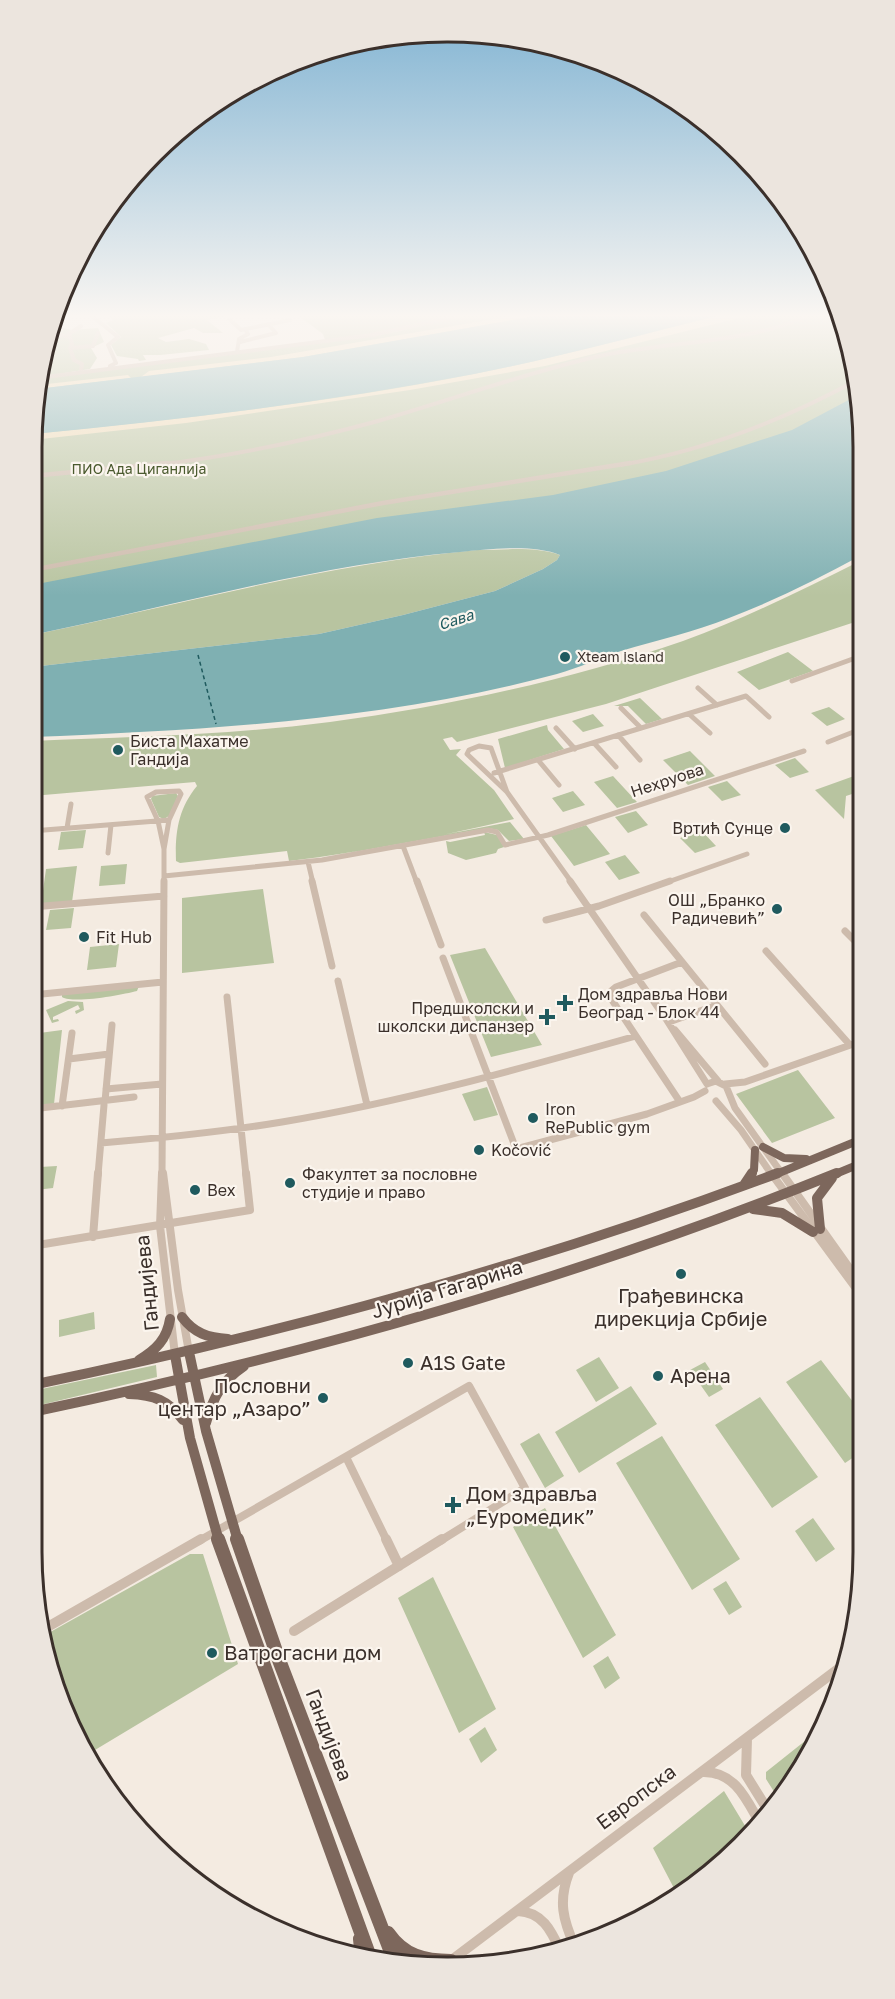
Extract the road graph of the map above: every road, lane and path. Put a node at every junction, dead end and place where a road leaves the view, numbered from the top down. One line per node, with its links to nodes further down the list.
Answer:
1 (413, 409): 3 (street)
2 (799, 409): 4 (street)
3 (42, 475)
4 (42, 568)
5 (853, 659): 6 (street)
6 (792, 681)
7 (698, 688): 8 (street)
8 (717, 705): 10 (street); 11 (street)
9 (621, 708): 13 (street)
10 (689, 714): 13 (street); 15 (street)
11 (770, 717)
12 (556, 728): 19 (street)
13 (640, 728): 16 (street)
14 (853, 732): 17 (street)
15 (710, 733)
16 (618, 735): 18 (street); 22 (street, Нехруова)
17 (828, 742)
18 (594, 743): 19 (street); 23 (street, Нехруова)
19 (574, 749): 21 (street)
20 (804, 751): 34 (street, Нехруова)
21 (538, 760): 24 (street); 26 (street)
22 (640, 760)
23 (616, 767)
24 (498, 772): 25 (street); 25 (street); 27 (street)
25 (489, 775): 27 (street)
26 (560, 785)
27 (507, 792): 34 (street)
28 (71, 804): 32 (street)
29 (169, 820): 30 (street); 30 (street, Гандијева); 36 (street, Гандијева)
30 (158, 821): 31 (street); 36 (street, Гандијева)
31 (111, 825): 32 (street); 37 (street)
32 (67, 828): 33 (street)
33 (42, 831)
34 (539, 837): 35 (street, Нехруова); 43 (street)
35 (403, 846): 39 (street, Нехруова); 48 (street)
36 (164, 849): 40 (street, Гандијева)
37 (108, 853)
38 (747, 854): 43 (street)
39 (308, 862): 40 (street); 52 (street)
40 (164, 876): 41 (street, Гандијева)
41 (164, 896): 42 (street); 55 (street, Гандијева)
42 (42, 906)
43 (589, 909): 45 (street); 53 (street)
44 (644, 915): 51 (street)
45 (546, 920)
46 (845, 931): 47 (street)
47 (853, 939)
48 (441, 945)
49 (766, 951): 64 (street)
50 (443, 958): 68 (street)
51 (682, 962): 53 (street); 58 (street)
52 (332, 966)
53 (638, 978): 60 (street); 62 (street)
54 (338, 981): 76 (street)
55 (163, 982): 56 (street); 69 (street, Гандијева)
56 (42, 994)
57 (227, 997): 79 (street)
58 (717, 1005): 60 (street); 67 (street)
59 (112, 1025): 65 (street)
60 (671, 1025): 70 (street); 72 (street)
61 (72, 1033): 66 (street)
62 (636, 1036): 68 (street); 74 (street)
63 (853, 1044): 64 (street)
64 (850, 1045): 70 (street)
65 (109, 1054): 66 (street); 71 (street)
66 (69, 1059): 77 (street)
67 (765, 1064)
68 (488, 1078): 74 (street); 76 (street)
69 (162, 1084): 71 (street); 80 (street, Гандијева)
70 (725, 1088): 72 (street); 72 (street); 83 (street)
71 (106, 1089): 75 (street)
72 (707, 1094): 74 (street); 83 (street)
73 (134, 1097): 75 (street)
74 (680, 1102)
75 (105, 1103): 77 (street); 81 (street)
76 (367, 1105): 79 (street)
77 (62, 1106): 78 (street)
78 (42, 1108)
79 (241, 1128): 80 (street); 92 (street)
80 (161, 1137): 81 (street); 86 (street, Гандијева)
81 (101, 1143): 95 (street)
82 (853, 1143): 84 (main road, Јурија Гагарина)
83 (759, 1148): 84 (main road); 87 (street); 89 (main road)
84 (821, 1156): 87 (main road, Јурија Гагарина)
85 (853, 1167): 88 (main road, Јурија Гагарина)
86 (162, 1170): 92 (street, Гандијева); 93 (street, Гандијева)
87 (776, 1173): 89 (main road, Јурија Гагарина); 90 (street)
88 (836, 1174): 90 (main road, Јурија Гагарина); 94 (main road)
89 (744, 1185): 101 (main road, Јурија Гагарина)
90 (789, 1193): 91 (main road, Јурија Гагарина); 94 (street)
91 (746, 1209): 94 (main road); 104 (main road, Јурија Гагарина)
92 (170, 1224): 93 (street); 99 (street, Гандијева)
93 (160, 1226): 95 (street); 100 (street, Гандијева)
94 (816, 1230): 97 (street); 98 (street)
95 (93, 1237): 96 (street)
96 (42, 1245)
97 (853, 1275)
98 (853, 1284)
99 (182, 1317): 101 (main road); 102 (street, Гандијева)
100 (170, 1319): 103 (street, Гандијева); 105 (main road)
101 (247, 1338): 102 (main road, Јурија Гагарина)
102 (189, 1352): 103 (main road, Јурија Гагарина); 106 (main road, Гандијева)
103 (175, 1355): 105 (main road, Јурија Гагарина); 107 (main road, Гандијева)
104 (252, 1362): 106 (main road, Јурија Гагарина); 112 (main road)
105 (131, 1365): 108 (main road, Јурија Гагарина)
106 (193, 1376): 107 (main road, Јурија Гагарина); 112 (main road, Гандијева)
107 (178, 1380): 109 (main road, Јурија Гагарина); 111 (main road, Гандијева)
108 (42, 1383)
109 (119, 1393): 110 (main road, Јурија Гагарина); 111 (main road)
110 (42, 1410)
111 (188, 1426): 115 (main road, Гандијева)
112 (206, 1426): 114 (main road, Гандијева)
113 (346, 1457): 114 (street); 116 (street); 116 (street)
114 (231, 1522): 115 (street); 126 (main road, Гандијева)
115 (215, 1531): 117 (street); 127 (main road, Гандијева)
116 (399, 1566): 118 (street)
117 (49, 1626)
118 (294, 1631)
119 (834, 1672): 120 (street, Европска)
120 (747, 1738): 121 (street, Европска); 122 (street)
121 (701, 1772): 123 (street); 124 (street, Европска)
122 (764, 1804)
123 (755, 1815)
124 (570, 1871): 125 (street, Европска); 128 (street)
125 (517, 1911): 129 (street); 134 (street, Европска)
126 (377, 1914): 132 (main road, Гандијева); 133 (main road)
127 (359, 1926): 130 (main road); 131 (main road, Гандијева)
128 (571, 1937)
129 (556, 1942)
130 (361, 1947)
131 (367, 1949)
132 (392, 1953)
133 (410, 1955)
134 (456, 1957)

